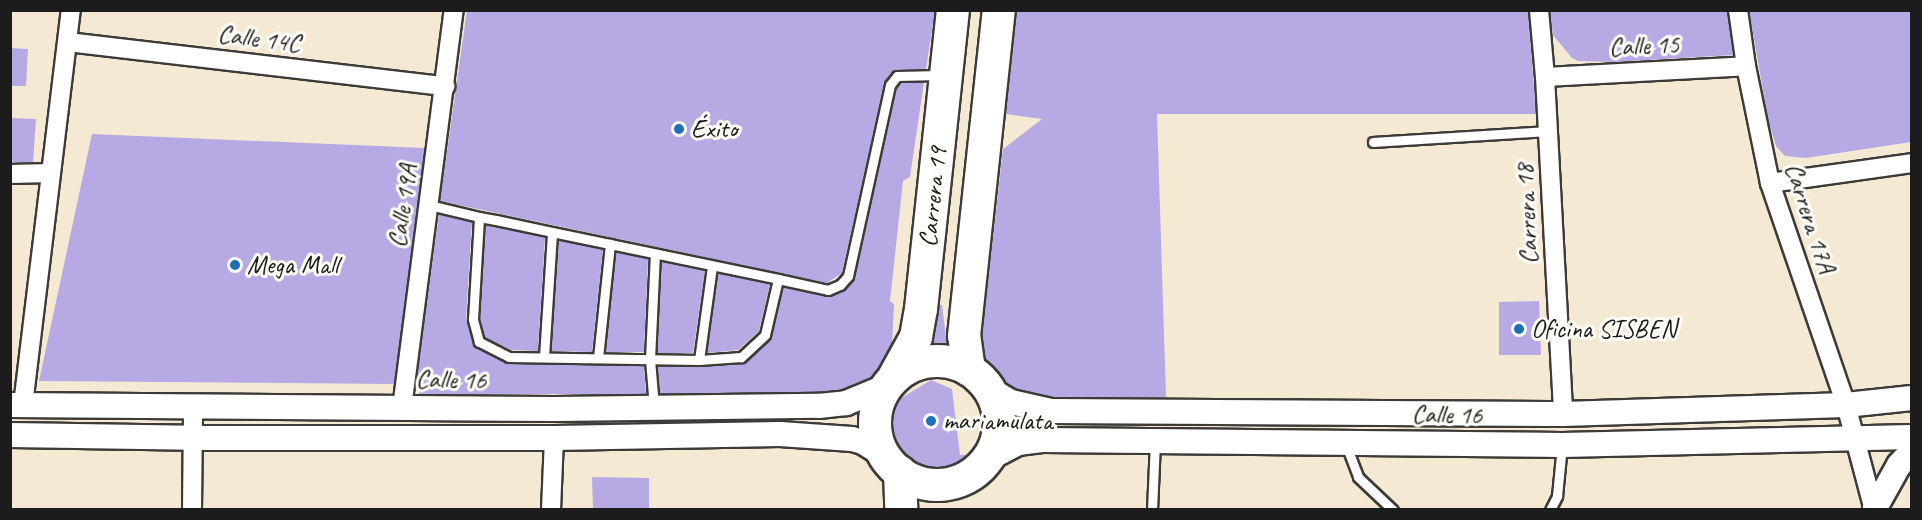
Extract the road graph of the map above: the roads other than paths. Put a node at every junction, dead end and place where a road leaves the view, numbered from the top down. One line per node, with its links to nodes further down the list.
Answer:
1 (71, 10): 7 (street)
2 (454, 10): 11 (street, Calle 19A)
3 (953, 10): 9 (highway, Carrera 19)
4 (999, 10): 29 (highway, Carrera 19)
5 (1539, 10): 10 (street, Carrera 18)
6 (1738, 10): 8 (street, Carrera 17A)
7 (68, 42): 11 (street, Calle 14C); 15 (street)
8 (1746, 66): 10 (street, Calle 15); 17 (street, Carrera 17A)
9 (946, 75): 24 (lane); 30 (highway, Carrera 19)
10 (1545, 77): 12 (street, Carrera 18)
11 (445, 86): 18 (street, Calle 19A)
12 (1548, 131): 13 (lane); 37 (street, Carrera 18)
13 (1373, 142)
14 (1911, 163): 17 (street)
15 (51, 173): 16 (street); 32 (street)
16 (10, 174)
17 (1770, 183): 33 (street, Carrera 17A)
18 (429, 205): 19 (lane); 35 (street, Calle 19A)
19 (479, 217): 20 (lane); 25 (lane)
20 (552, 232): 21 (lane); 25 (lane)
21 (610, 244): 22 (lane); 26 (lane)
22 (655, 254): 23 (lane); 27 (lane)
23 (712, 266): 24 (lane); 28 (lane)
24 (778, 279): 28 (lane)
25 (544, 357): 26 (lane)
26 (598, 358): 27 (lane)
27 (650, 359): 28 (lane); 36 (lane)
28 (699, 360)
29 (979, 380): 30 (highway); 37 (main road, Calle 16); 48 (highway)
30 (891, 382): 36 (main road, Calle 16); 47 (highway)
31 (1911, 398): 33 (main road, Calle 16)
32 (17, 405): 34 (main road, Calle 16)
33 (1846, 405): 37 (main road, Calle 16); 39 (street, Carrera 17A)
34 (193, 406): 35 (main road, Calle 16); 41 (street)
35 (402, 408): 36 (main road, Calle 16)
36 (654, 408)
37 (1563, 414)
38 (10, 435): 41 (main road)
39 (1855, 437): 40 (main road, Calle 16); 45 (main road, Calle 16); 49 (street, Carrera 17A)
40 (1911, 437)
41 (192, 438): 42 (main road); 50 (street)
42 (554, 438): 47 (main road); 51 (street)
43 (1155, 441): 44 (main road, Calle 16); 48 (main road, Calle 16); 54 (lane)
44 (1345, 442): 45 (main road, Calle 16); 55 (lane)
45 (1562, 445): 56 (lane)
46 (1911, 451): 49 (main road)
47 (893, 464): 48 (highway); 52 (highway)
48 (978, 468): 53 (highway)
49 (1874, 509)
50 (192, 510)
51 (551, 510)
52 (901, 510)
53 (948, 510)
54 (1152, 510)
55 (1394, 510)
56 (1550, 510)

